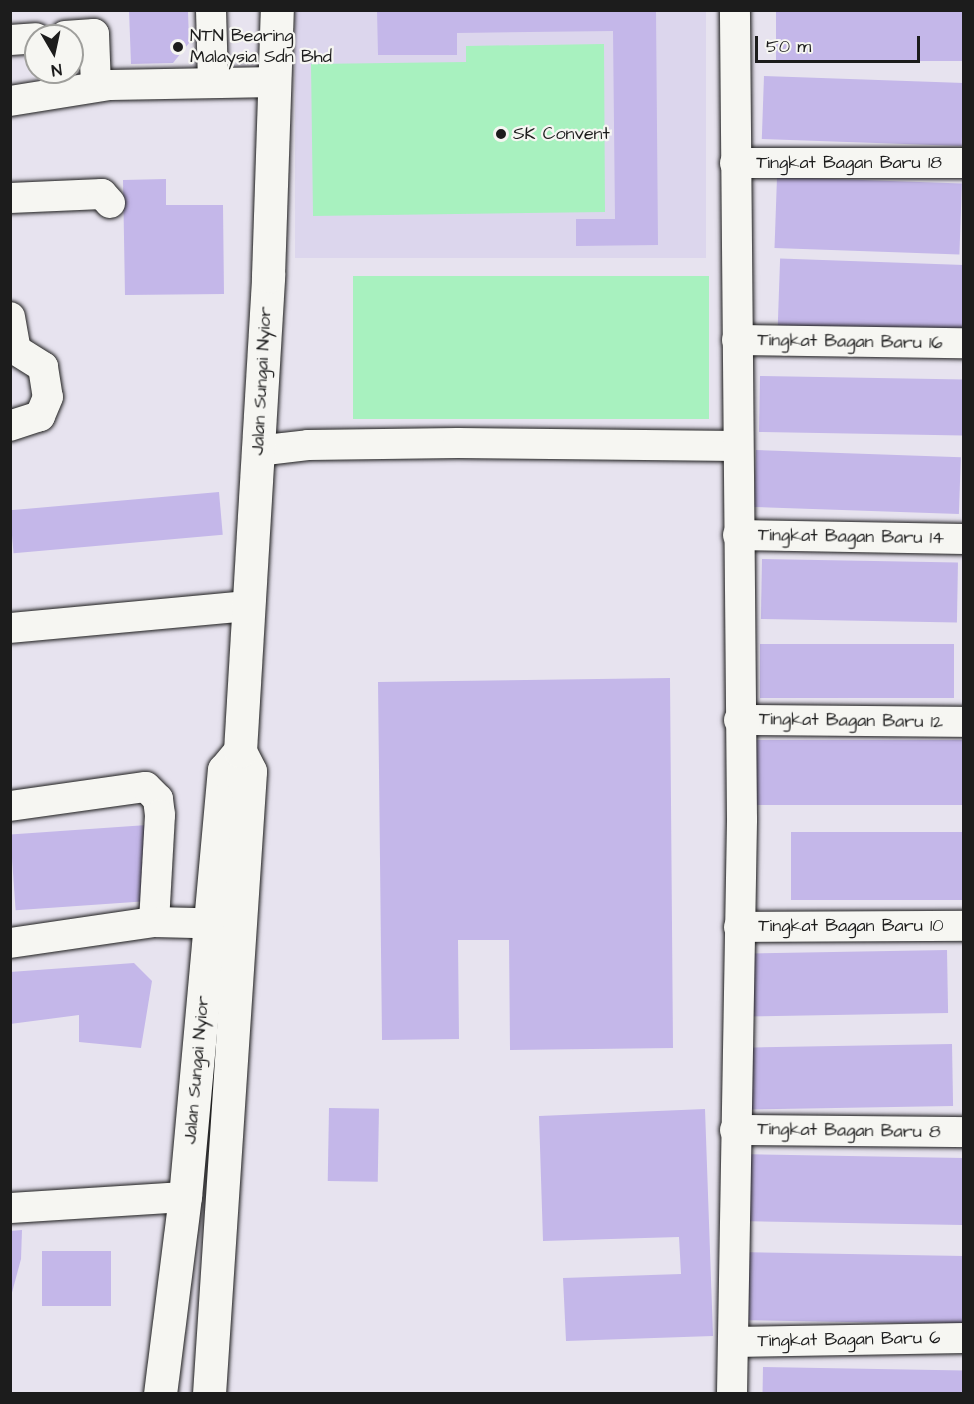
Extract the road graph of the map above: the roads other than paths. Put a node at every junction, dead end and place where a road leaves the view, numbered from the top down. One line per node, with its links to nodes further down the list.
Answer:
1 (211, 10): 5 (street)
2 (277, 10): 6 (main road, Jalan Sungai Nyior)
3 (735, 10): 9 (street)
4 (84, 35): 7 (street)
5 (213, 82): 6 (street); 7 (street)
6 (276, 82): 18 (main road, Jalan Sungai Nyior)
7 (96, 86): 8 (street)
8 (10, 101)
9 (735, 163): 10 (street, Tingkat Bagan Baru 18); 14 (street)
10 (963, 163)
11 (10, 198): 12 (street)
12 (110, 202)
13 (10, 317): 16 (street)
14 (737, 340): 15 (street, Tingkat Bagan Baru 16); 17 (street)
15 (963, 344)
16 (10, 426)
17 (737, 446): 18 (street); 19 (street)
18 (257, 451): 21 (main road, Jalan Sungai Nyior)
19 (738, 535): 20 (street, Tingkat Bagan Baru 14); 23 (street)
20 (963, 539)
21 (249, 606): 22 (street); 27 (main road, Jalan Sungai Nyior)
22 (10, 628)
23 (738, 720): 24 (street, Tingkat Bagan Baru 12); 29 (street)
24 (963, 722)
25 (10, 806): 26 (street)
26 (153, 922): 27 (street); 30 (street)
27 (226, 924): 33 (main road, Jalan Sungai Nyior); 38 (main road, Jalan Sungai Nyior)
28 (963, 926): 29 (street, Tingkat Bagan Baru 10)
29 (739, 927): 31 (street)
30 (10, 943)
31 (735, 1130): 32 (street, Tingkat Bagan Baru 8); 36 (street)
32 (963, 1132)
33 (185, 1197): 34 (street); 37 (main road, Jalan Sungai Nyior)
34 (10, 1208)
35 (963, 1338): 36 (street, Tingkat Bagan Baru 6)
36 (734, 1342): 39 (street)
37 (160, 1394)
38 (209, 1394)
39 (732, 1394)

